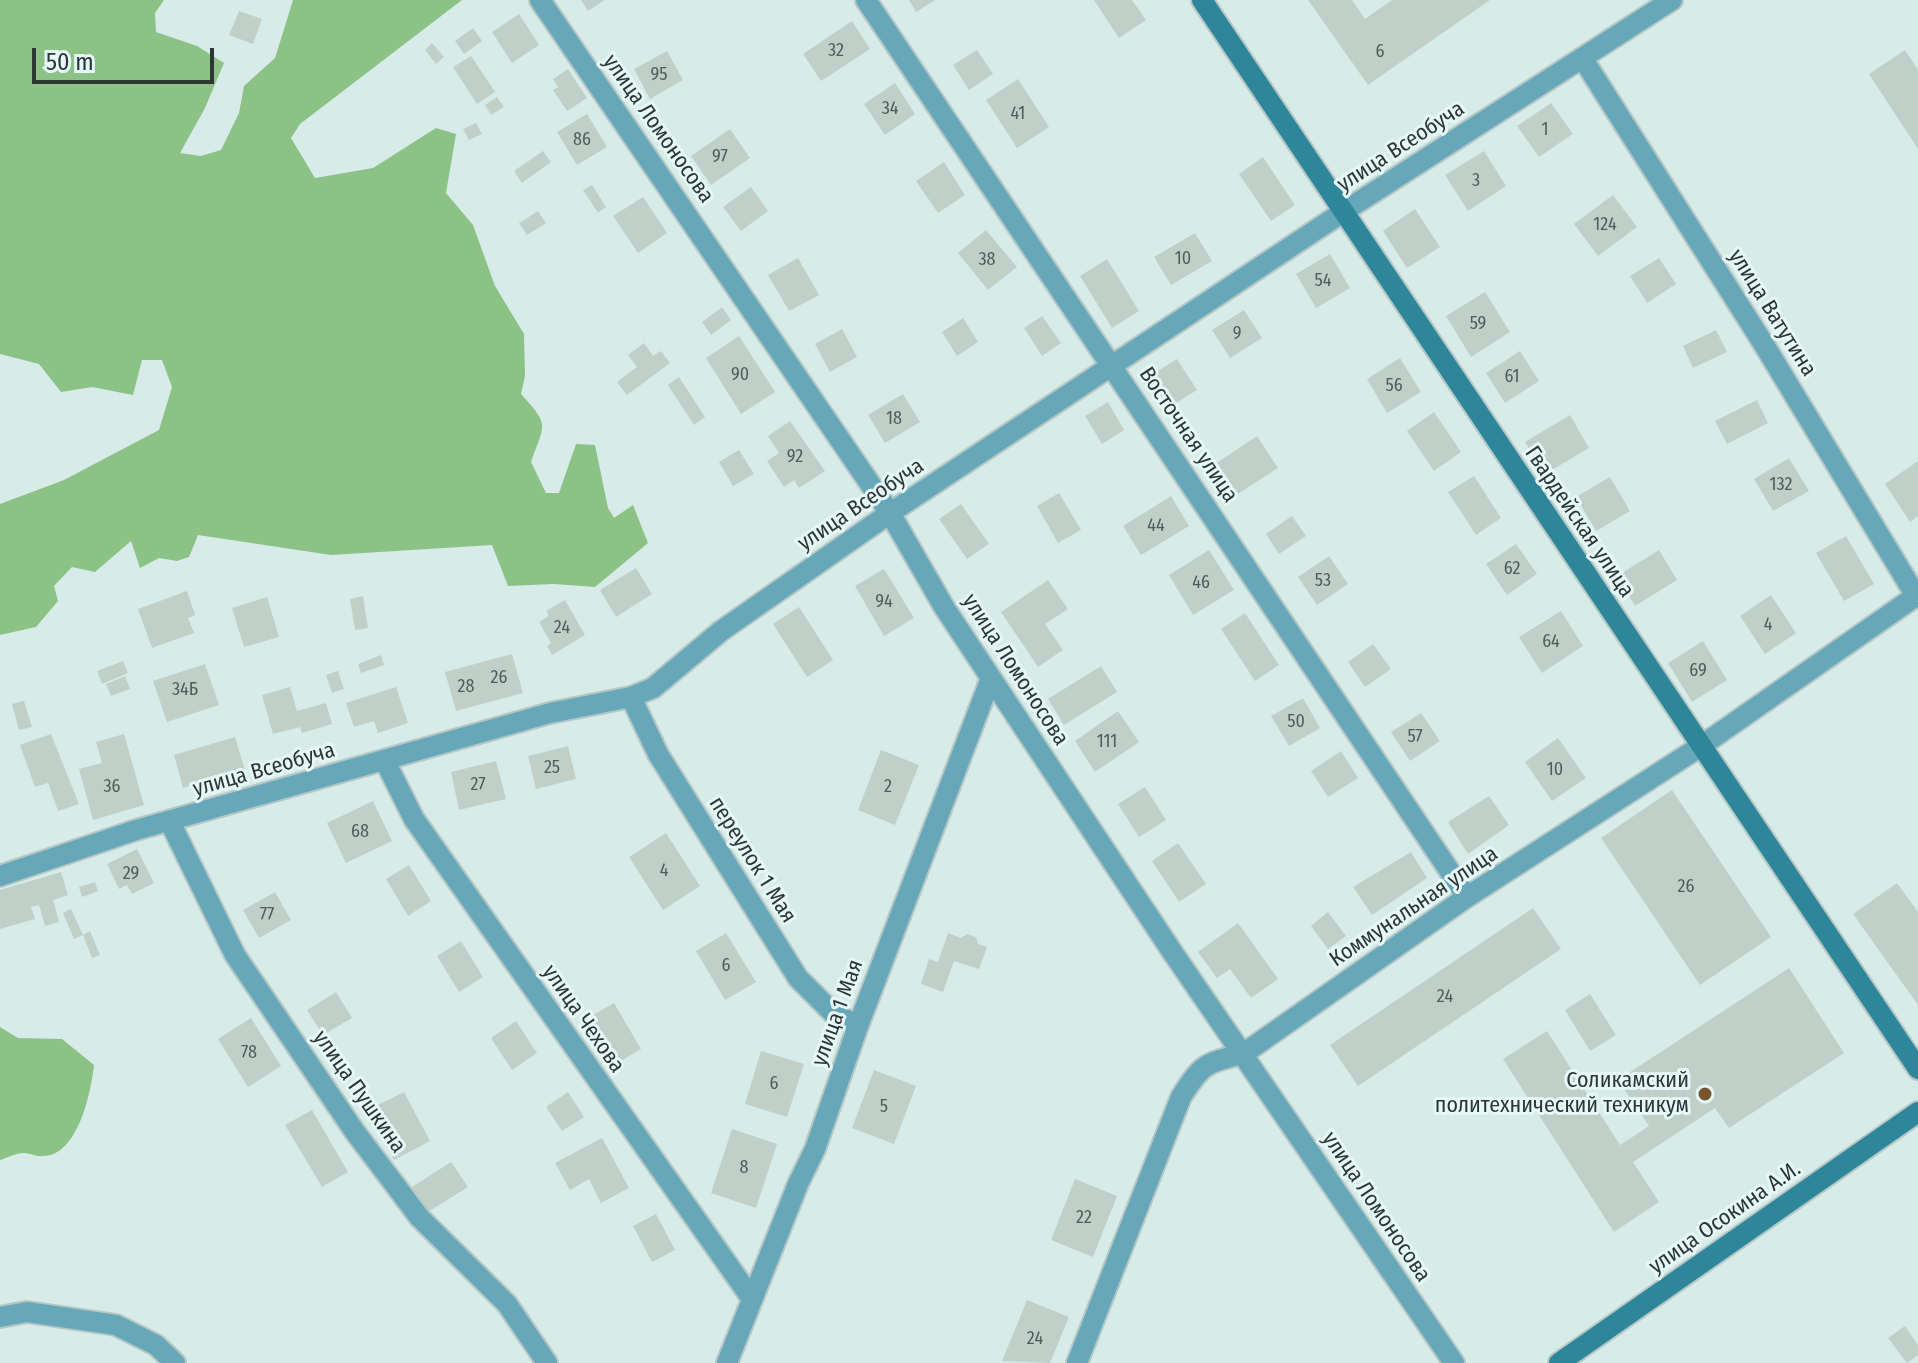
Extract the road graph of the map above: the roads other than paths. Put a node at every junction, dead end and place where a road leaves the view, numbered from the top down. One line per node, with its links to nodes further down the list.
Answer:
1 (540, 0): 8 (street, улица Ломоносова)
2 (866, 0): 7 (street, Восточная улица)
3 (1202, 0): 6 (street, Гвардейская улица)
4 (1672, 0): 5 (street, улица Всеобуча)
5 (1583, 59): 6 (street, улица Всеобуча); 9 (street, улица Ватутина)
6 (1343, 212): 7 (street, улица Всеобуча); 12 (street, Гвардейская улица)
7 (1112, 364): 8 (street, улица Всеобуча); 16 (street, Восточная улица)
8 (890, 513): 10 (street, улица Ломоносова); 11 (street, улица Всеобуча)
9 (1916, 596): 12 (street, Коммунальная улица)
10 (991, 678): 17 (street, улица 1 Мая); 18 (street, улица Ломоносова)
11 (631, 697): 13 (street, улица Всеобуча); 17 (street, переулок 1 Мая)
12 (1701, 746): 16 (street, Коммунальная улица); 19 (street, Гвардейская улица)
13 (385, 761): 14 (street, улица Всеобуча); 21 (street, улица Чехова)
14 (170, 822): 15 (street, улица Всеобуча); 24 (street, улица Пушкина)
15 (0, 876)
16 (1467, 897): 18 (street, Коммунальная улица)
17 (858, 1026): 21 (street, улица 1 Мая)
18 (1243, 1054): 26 (street, Коммунальная улица); 27 (street, улица Ломоносова)
19 (1918, 1069)
20 (1918, 1112): 28 (street, улица Осокина А.И.)
21 (752, 1299): 25 (street, улица 1 Мая)
22 (0, 1317): 23 (street)
23 (175, 1363)
24 (547, 1363)
25 (727, 1363)
26 (1077, 1363)
27 (1454, 1363)
28 (1559, 1363)

